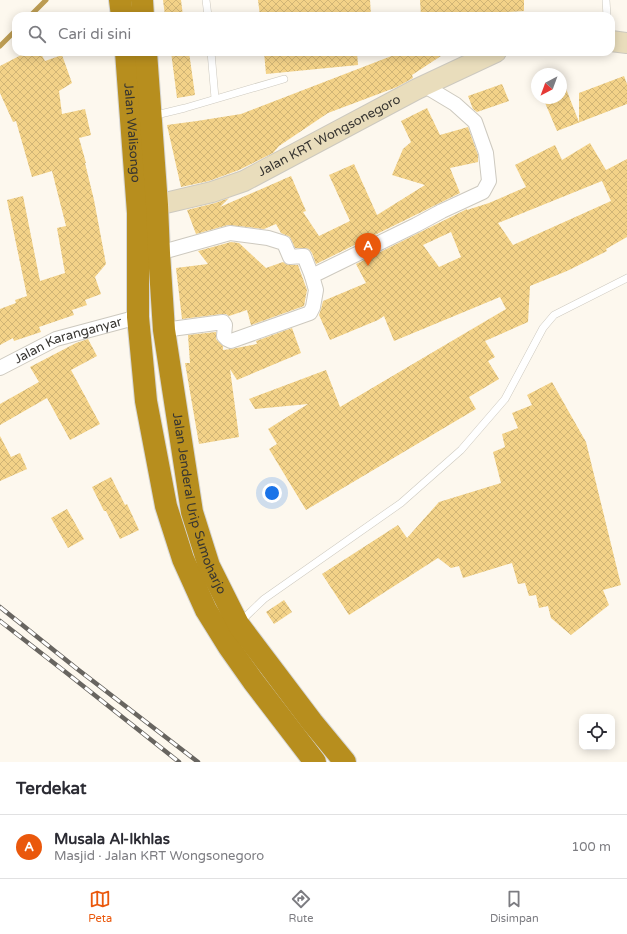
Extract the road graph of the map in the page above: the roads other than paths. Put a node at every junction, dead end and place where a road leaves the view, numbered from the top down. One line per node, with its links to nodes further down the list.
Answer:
1 (120, 0): 5 (highway)
2 (142, 0): 6 (highway)
3 (206, 0): 7 (lane)
4 (606, 0): 8 (lane)
5 (122, 12)
6 (143, 12)
7 (208, 12)
8 (607, 12)
9 (615, 42): 10 (street)
10 (627, 43)
11 (127, 56): 19 (highway, Jalan Walisongo)
12 (146, 56): 18 (highway, Jalan Walisongo)
13 (211, 56): 17 (lane)
14 (488, 56): 16 (street, Jalan KRT Wongsonegoro)
15 (284, 79): 17 (lane)
16 (425, 86): 19 (street, Jalan KRT Wongsonegoro); 21 (street)
17 (216, 98): 18 (lane)
18 (150, 117): 19 (highway, Jalan Walisongo)
19 (148, 209): 20 (highway, Jalan Jenderal Urip Sumoharjo); 23 (highway, Jalan Jenderal Urip Sumoharjo)
20 (159, 254): 21 (street); 24 (highway, Jalan Jenderal Urip Sumoharjo)
21 (312, 276): 24 (street)
22 (627, 278): 26 (lane)
23 (138, 317): 25 (street, Jalan Karanganyar); 27 (highway, Jalan Jenderal Urip Sumoharjo)
24 (164, 330): 26 (highway, Jalan Jenderal Urip Sumoharjo)
25 (0, 368)
26 (238, 624): 28 (highway, Jalan Jenderal Urip Sumoharjo)
27 (315, 762)
28 (345, 762)

